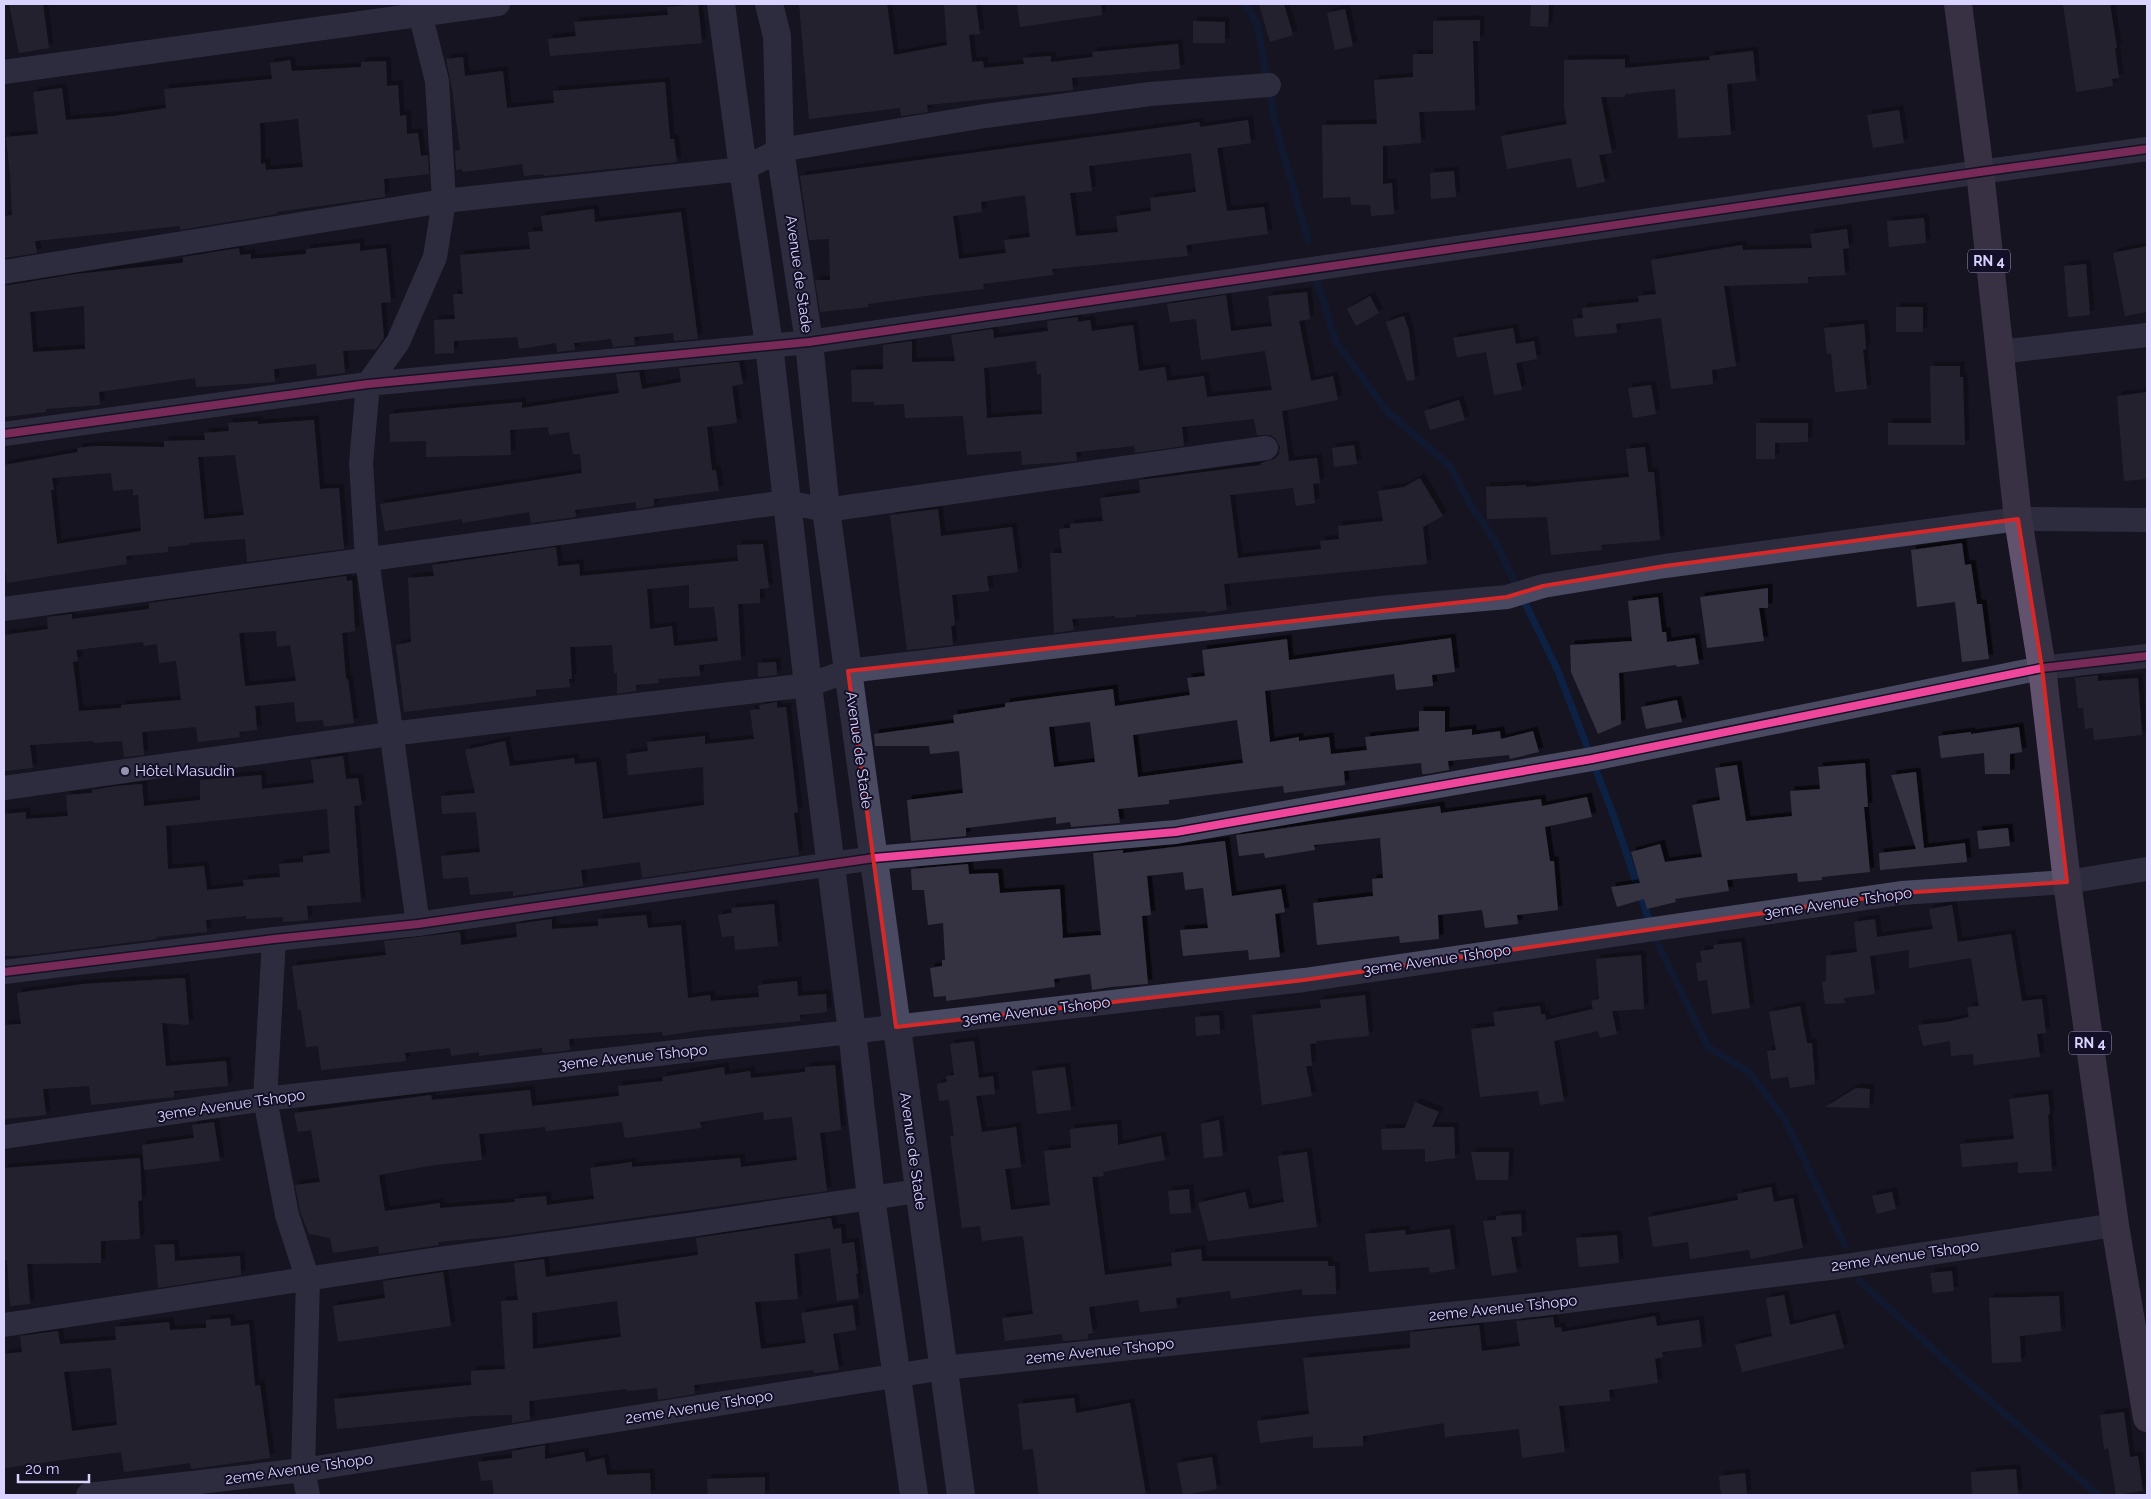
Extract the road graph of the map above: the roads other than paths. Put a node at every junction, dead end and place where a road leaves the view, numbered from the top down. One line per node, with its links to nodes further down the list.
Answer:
1 (498, 4): 5 (street)
2 (722, 4): 10 (street)
3 (770, 4): 9 (street, Avenue de Stade)
4 (1958, 4): 11 (highway, RN 4)
5 (420, 13): 6 (street); 12 (street)
6 (4, 72)
7 (1269, 85): 9 (street)
8 (2147, 149): 11 (street)
9 (780, 150): 10 (street); 15 (street, Avenue de Stade)
10 (742, 169): 12 (street); 16 (street)
11 (1980, 172): 15 (street); 17 (highway, RN 4)
12 (444, 201): 13 (street); 18 (street)
13 (4, 272)
14 (2147, 334): 17 (street)
15 (808, 342): 16 (street); 22 (street, Avenue de Stade)
16 (769, 346): 18 (street); 21 (street)
17 (1999, 352): 23 (highway, RN 4)
18 (368, 384): 19 (street); 25 (street)
19 (4, 434)
20 (1266, 448): 22 (street)
21 (786, 502): 22 (street); 25 (street); 30 (street)
22 (826, 510): 29 (street, Avenue de Stade)
23 (2018, 518): 24 (street); 28 (highway, RN 4); 29 (street)
24 (2147, 520)
25 (367, 559): 26 (street); 31 (street)
26 (4, 609)
27 (2147, 656): 28 (street)
28 (2042, 668): 33 (street); 36 (highway, RN 4)
29 (848, 671): 30 (street); 33 (street, Avenue de Stade)
30 (808, 685): 31 (street); 34 (street)
31 (390, 734): 32 (street); 37 (street)
32 (4, 788)
33 (874, 858): 34 (street); 40 (street, Avenue de Stade)
34 (832, 864): 37 (street); 41 (street)
35 (2147, 869): 36 (street, 3eme Avenue Tshopo)
36 (2067, 882): 40 (street, 3eme Avenue Tshopo); 46 (highway, RN 4)
37 (418, 924): 38 (street)
38 (274, 938): 39 (street); 42 (street)
39 (4, 972)
40 (896, 1027): 41 (street, 3eme Avenue Tshopo); 44 (street, Avenue de Stade)
41 (852, 1032): 42 (street, 3eme Avenue Tshopo); 45 (street)
42 (265, 1099): 43 (street, 3eme Avenue Tshopo); 47 (street)
43 (4, 1137)
44 (918, 1191): 45 (street); 49 (street, Avenue de Stade)
45 (870, 1198): 47 (street); 50 (street)
46 (2115, 1225): 49 (street, 2eme Avenue Tshopo); 51 (highway, RN 4)
47 (308, 1280): 48 (street); 52 (street)
48 (4, 1325)
49 (944, 1368): 50 (street, 2eme Avenue Tshopo); 56 (street, Avenue de Stade)
50 (898, 1375): 52 (street, 2eme Avenue Tshopo); 55 (street)
51 (2147, 1418)
52 (303, 1470): 53 (street, 2eme Avenue Tshopo); 54 (street)
53 (88, 1495)
54 (308, 1495)
55 (914, 1495)
56 (961, 1495)

